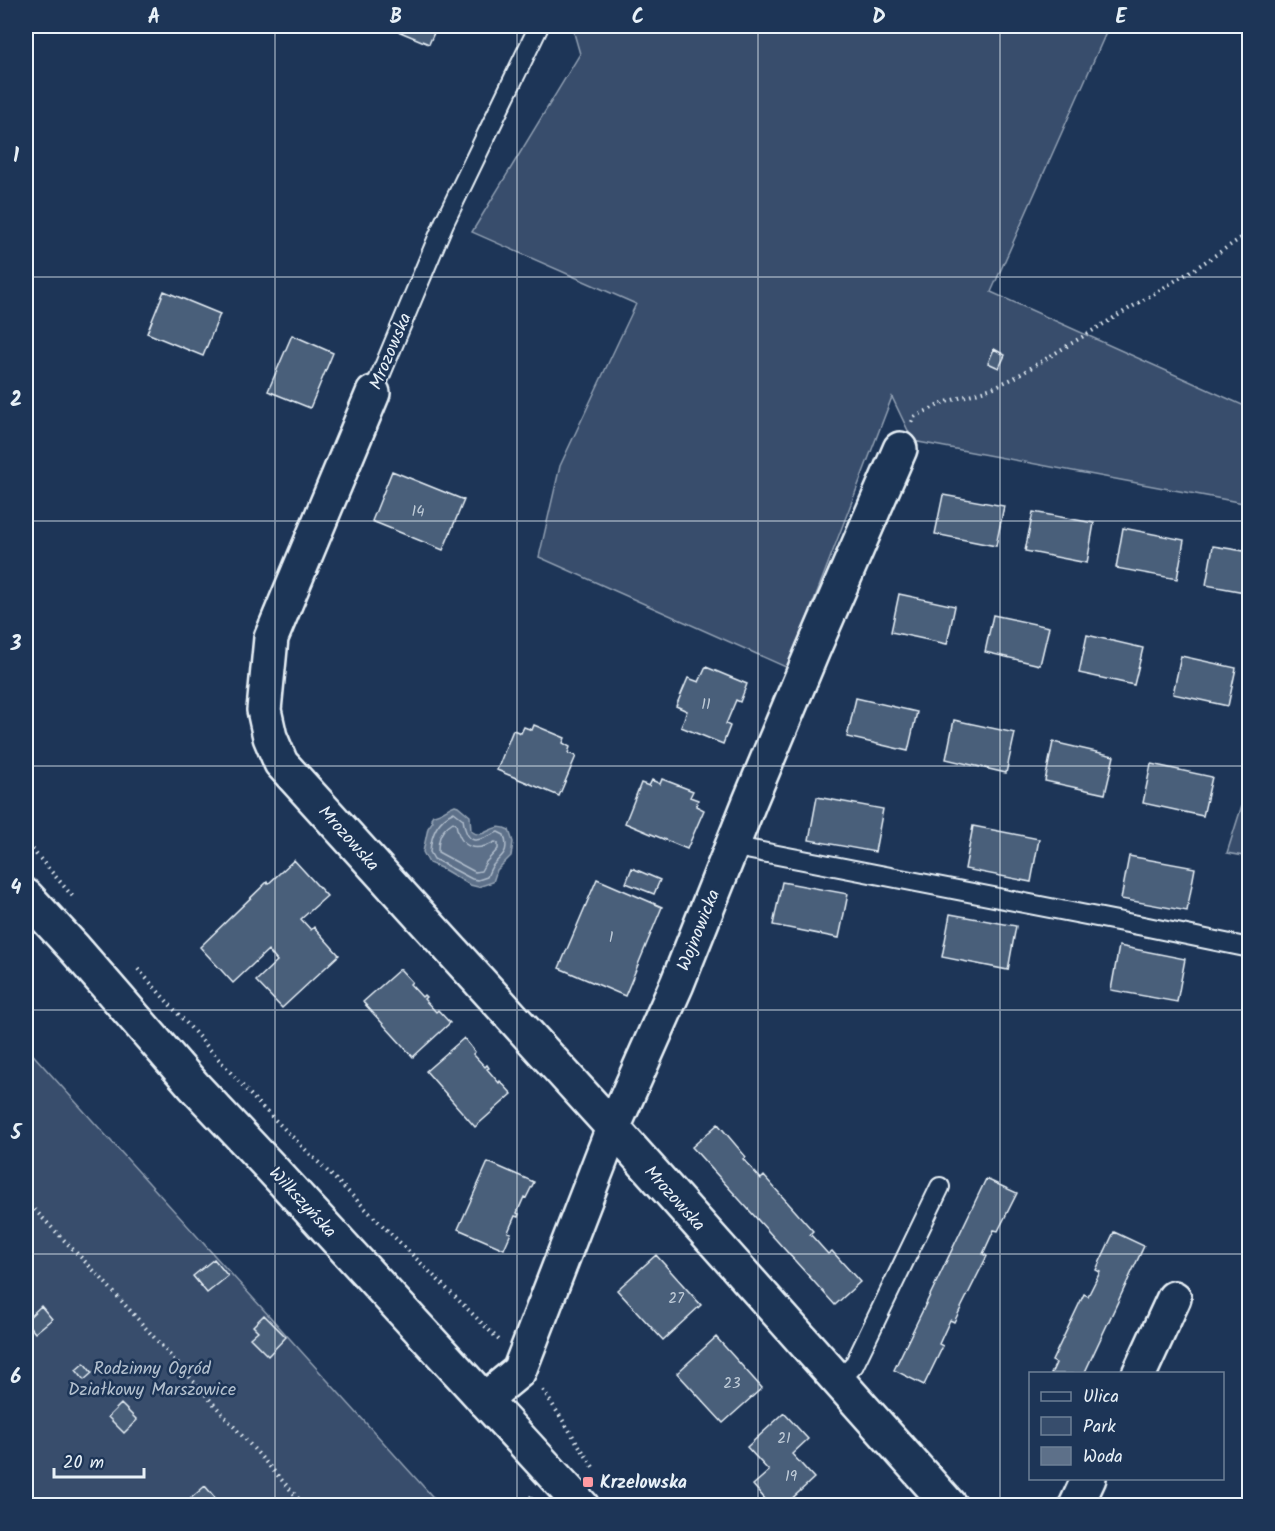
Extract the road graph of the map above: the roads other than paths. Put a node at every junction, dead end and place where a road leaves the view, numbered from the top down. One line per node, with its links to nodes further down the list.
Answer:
1 (539, 26): 2 (lane, Mrozowska)
2 (373, 393): 7 (street, Mrozowska)
3 (900, 449): 4 (street, Wojnowicka)
4 (731, 846): 6 (lane); 7 (street, Wojnowicka)
5 (26, 896): 12 (street, Wilkszyńska)
6 (1250, 948)
7 (613, 1128): 11 (street, Mrozowska); 12 (street, Wojnowicka)
8 (940, 1187): 11 (lane)
9 (1174, 1298): 10 (street)
10 (1140, 1372)
11 (838, 1381): 15 (street, Mrozowska)
12 (484, 1400): 14 (street, Wilkszyńska)
13 (1089, 1480): 16 (street)
14 (582, 1506)
15 (950, 1506)
16 (1076, 1506)

